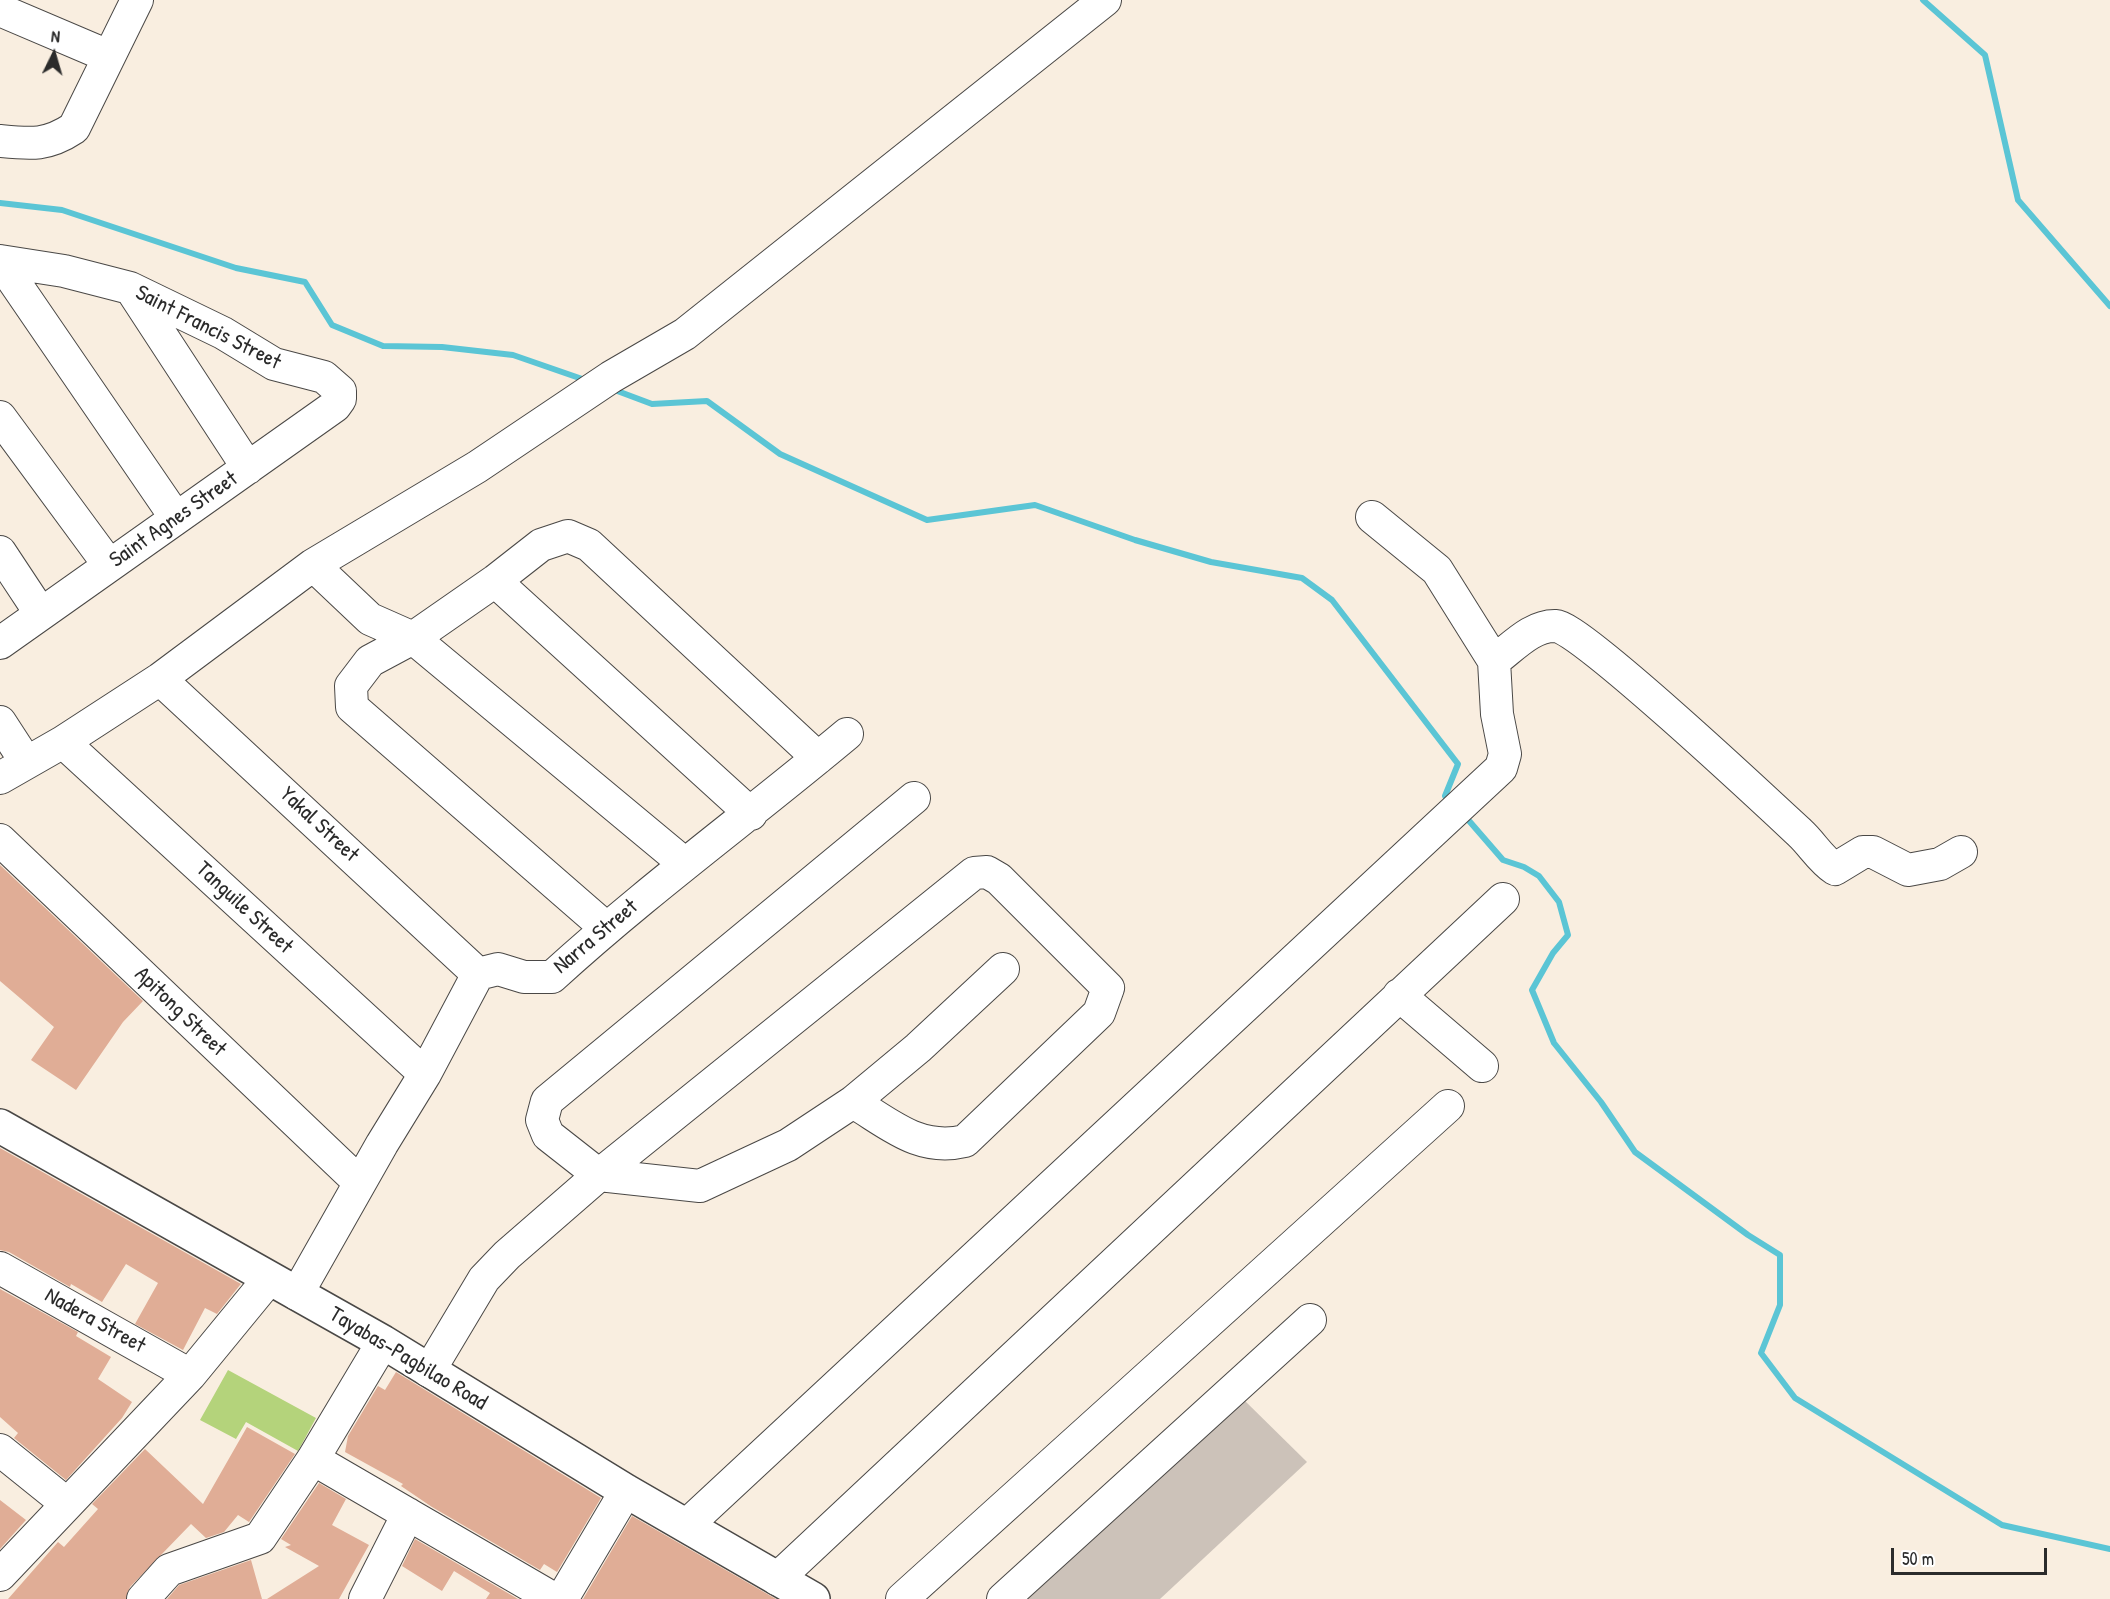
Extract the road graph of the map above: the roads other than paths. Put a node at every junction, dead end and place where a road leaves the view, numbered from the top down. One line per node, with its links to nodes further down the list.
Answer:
1 (136, 0): 4 (street)
2 (1105, 0): 15 (street)
3 (0, 10): 4 (street)
4 (108, 56): 5 (street)
5 (0, 141)
6 (0, 261): 7 (street, Saint Francis Street); 12 (street)
7 (130, 288): 8 (street, Saint Francis Street); 10 (street)
8 (340, 391): 10 (street, Saint Agnes Street)
9 (0, 417): 14 (street)
10 (248, 468): 12 (street, Saint Agnes Street)
11 (1372, 517): 20 (street)
12 (176, 518): 14 (street, Saint Agnes Street)
13 (0, 552): 17 (street)
14 (109, 565): 17 (street, Saint Agnes Street)
15 (313, 565): 18 (street); 21 (street)
16 (495, 581): 18 (street); 25 (street); 28 (street)
17 (42, 615): 19 (street, Saint Agnes Street)
18 (413, 638): 31 (street); 33 (street)
19 (0, 644)
20 (1494, 661): 30 (street); 56 (street)
21 (160, 679): 24 (street); 35 (street, Yakal Street)
22 (0, 722): 26 (street)
23 (847, 734): 25 (street, Narra Street)
24 (63, 742): 26 (street); 38 (street, Tanguile Street)
25 (818, 758): 28 (street, Narra Street)
26 (13, 770)
27 (914, 798): 42 (street)
28 (751, 814): 31 (street, Narra Street)
29 (0, 840): 43 (street, Apitong Street)
30 (1961, 852)
31 (685, 864): 33 (street, Narra Street)
32 (1503, 899): 36 (street)
33 (606, 927): 35 (street, Narra Street)
34 (1003, 969): 39 (street)
35 (478, 974): 38 (street)
36 (1399, 995): 37 (street); 58 (street)
37 (1482, 1066)
38 (425, 1074): 43 (street)
39 (853, 1102): 42 (street); 42 (street)
40 (1448, 1106): 63 (street)
41 (0, 1126): 45 (main road, Tayabas-Pagbilao Road)
42 (599, 1175): 49 (street)
43 (360, 1183): 46 (street)
44 (0, 1268): 50 (street, Nadera Street)
45 (268, 1280): 46 (main road, Tayabas-Pagbilao Road); 50 (street)
46 (297, 1294): 48 (main road, Tayabas-Pagbilao Road)
47 (1310, 1320): 64 (street)
48 (382, 1342): 49 (main road, Tayabas-Pagbilao Road); 52 (street)
49 (429, 1371): 53 (main road, Tayabas-Pagbilao Road)
50 (190, 1375): 54 (street)
51 (0, 1450): 54 (street)
52 (313, 1459): 55 (street); 59 (street)
53 (626, 1491): 56 (main road, Tayabas-Pagbilao Road); 62 (street)
54 (66, 1503): 57 (street)
55 (408, 1514): 60 (street); 61 (street)
56 (687, 1525): 58 (main road, Tayabas-Pagbilao Road)
57 (0, 1575)
58 (799, 1593)
59 (143, 1599)
60 (365, 1599)
61 (554, 1599)
62 (562, 1599)
63 (902, 1599)
64 (1003, 1599)

